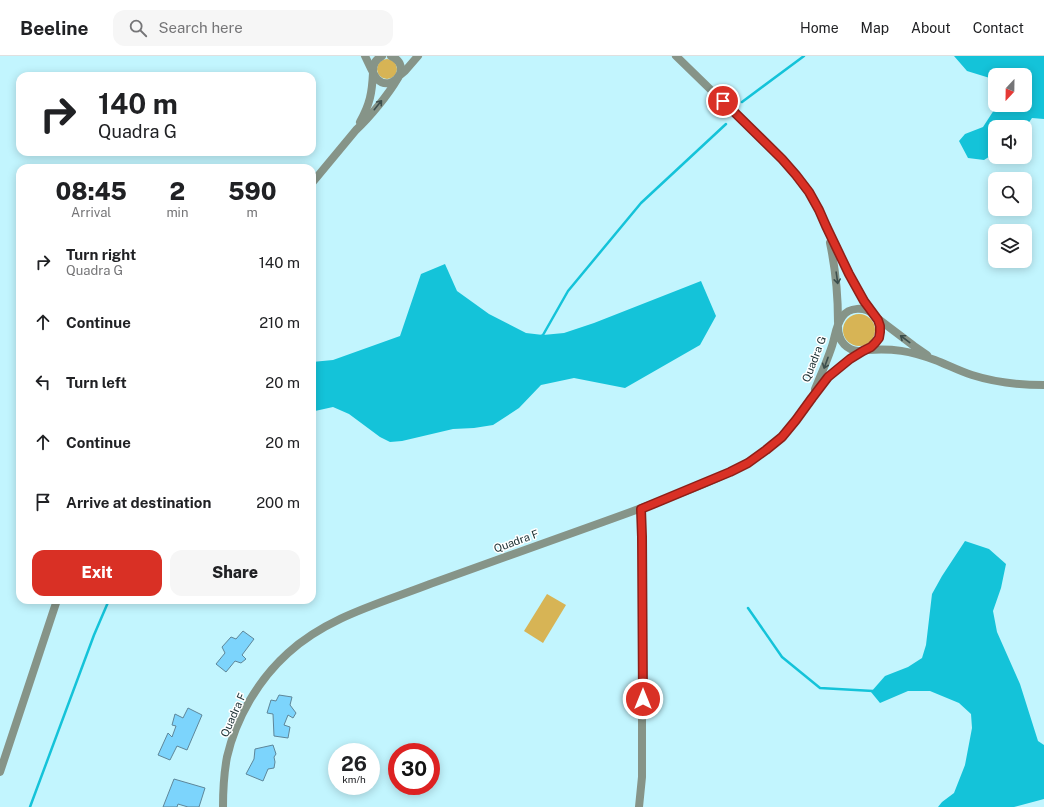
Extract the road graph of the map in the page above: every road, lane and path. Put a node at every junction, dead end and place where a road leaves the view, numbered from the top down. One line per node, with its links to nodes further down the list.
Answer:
1 (365, 56): 6 (street)
2 (382, 56): 6 (street)
3 (391, 56): 7 (street)
4 (418, 56): 7 (street)
5 (676, 56): 10 (street)
6 (373, 72): 7 (street); 8 (street)
7 (398, 77): 8 (street, one-way to 7)
8 (356, 130): 9 (street)
9 (316, 178)
10 (826, 226): 11 (street); 12 (street, one-way to 12)
11 (874, 314): 12 (street); 13 (street); 14 (street, one-way to 11)
12 (838, 326): 13 (street); 16 (street, Quadra G, one-way to 16)
13 (864, 350): 14 (street); 16 (street, Quadra G)
14 (936, 360): 15 (street)
15 (1044, 385)
16 (812, 398): 17 (street, Quadra G)
17 (641, 509): 20 (street, Quadra F); 21 (street)
18 (56, 604): 19 (street)
19 (0, 772)
20 (223, 807)
21 (639, 807)

